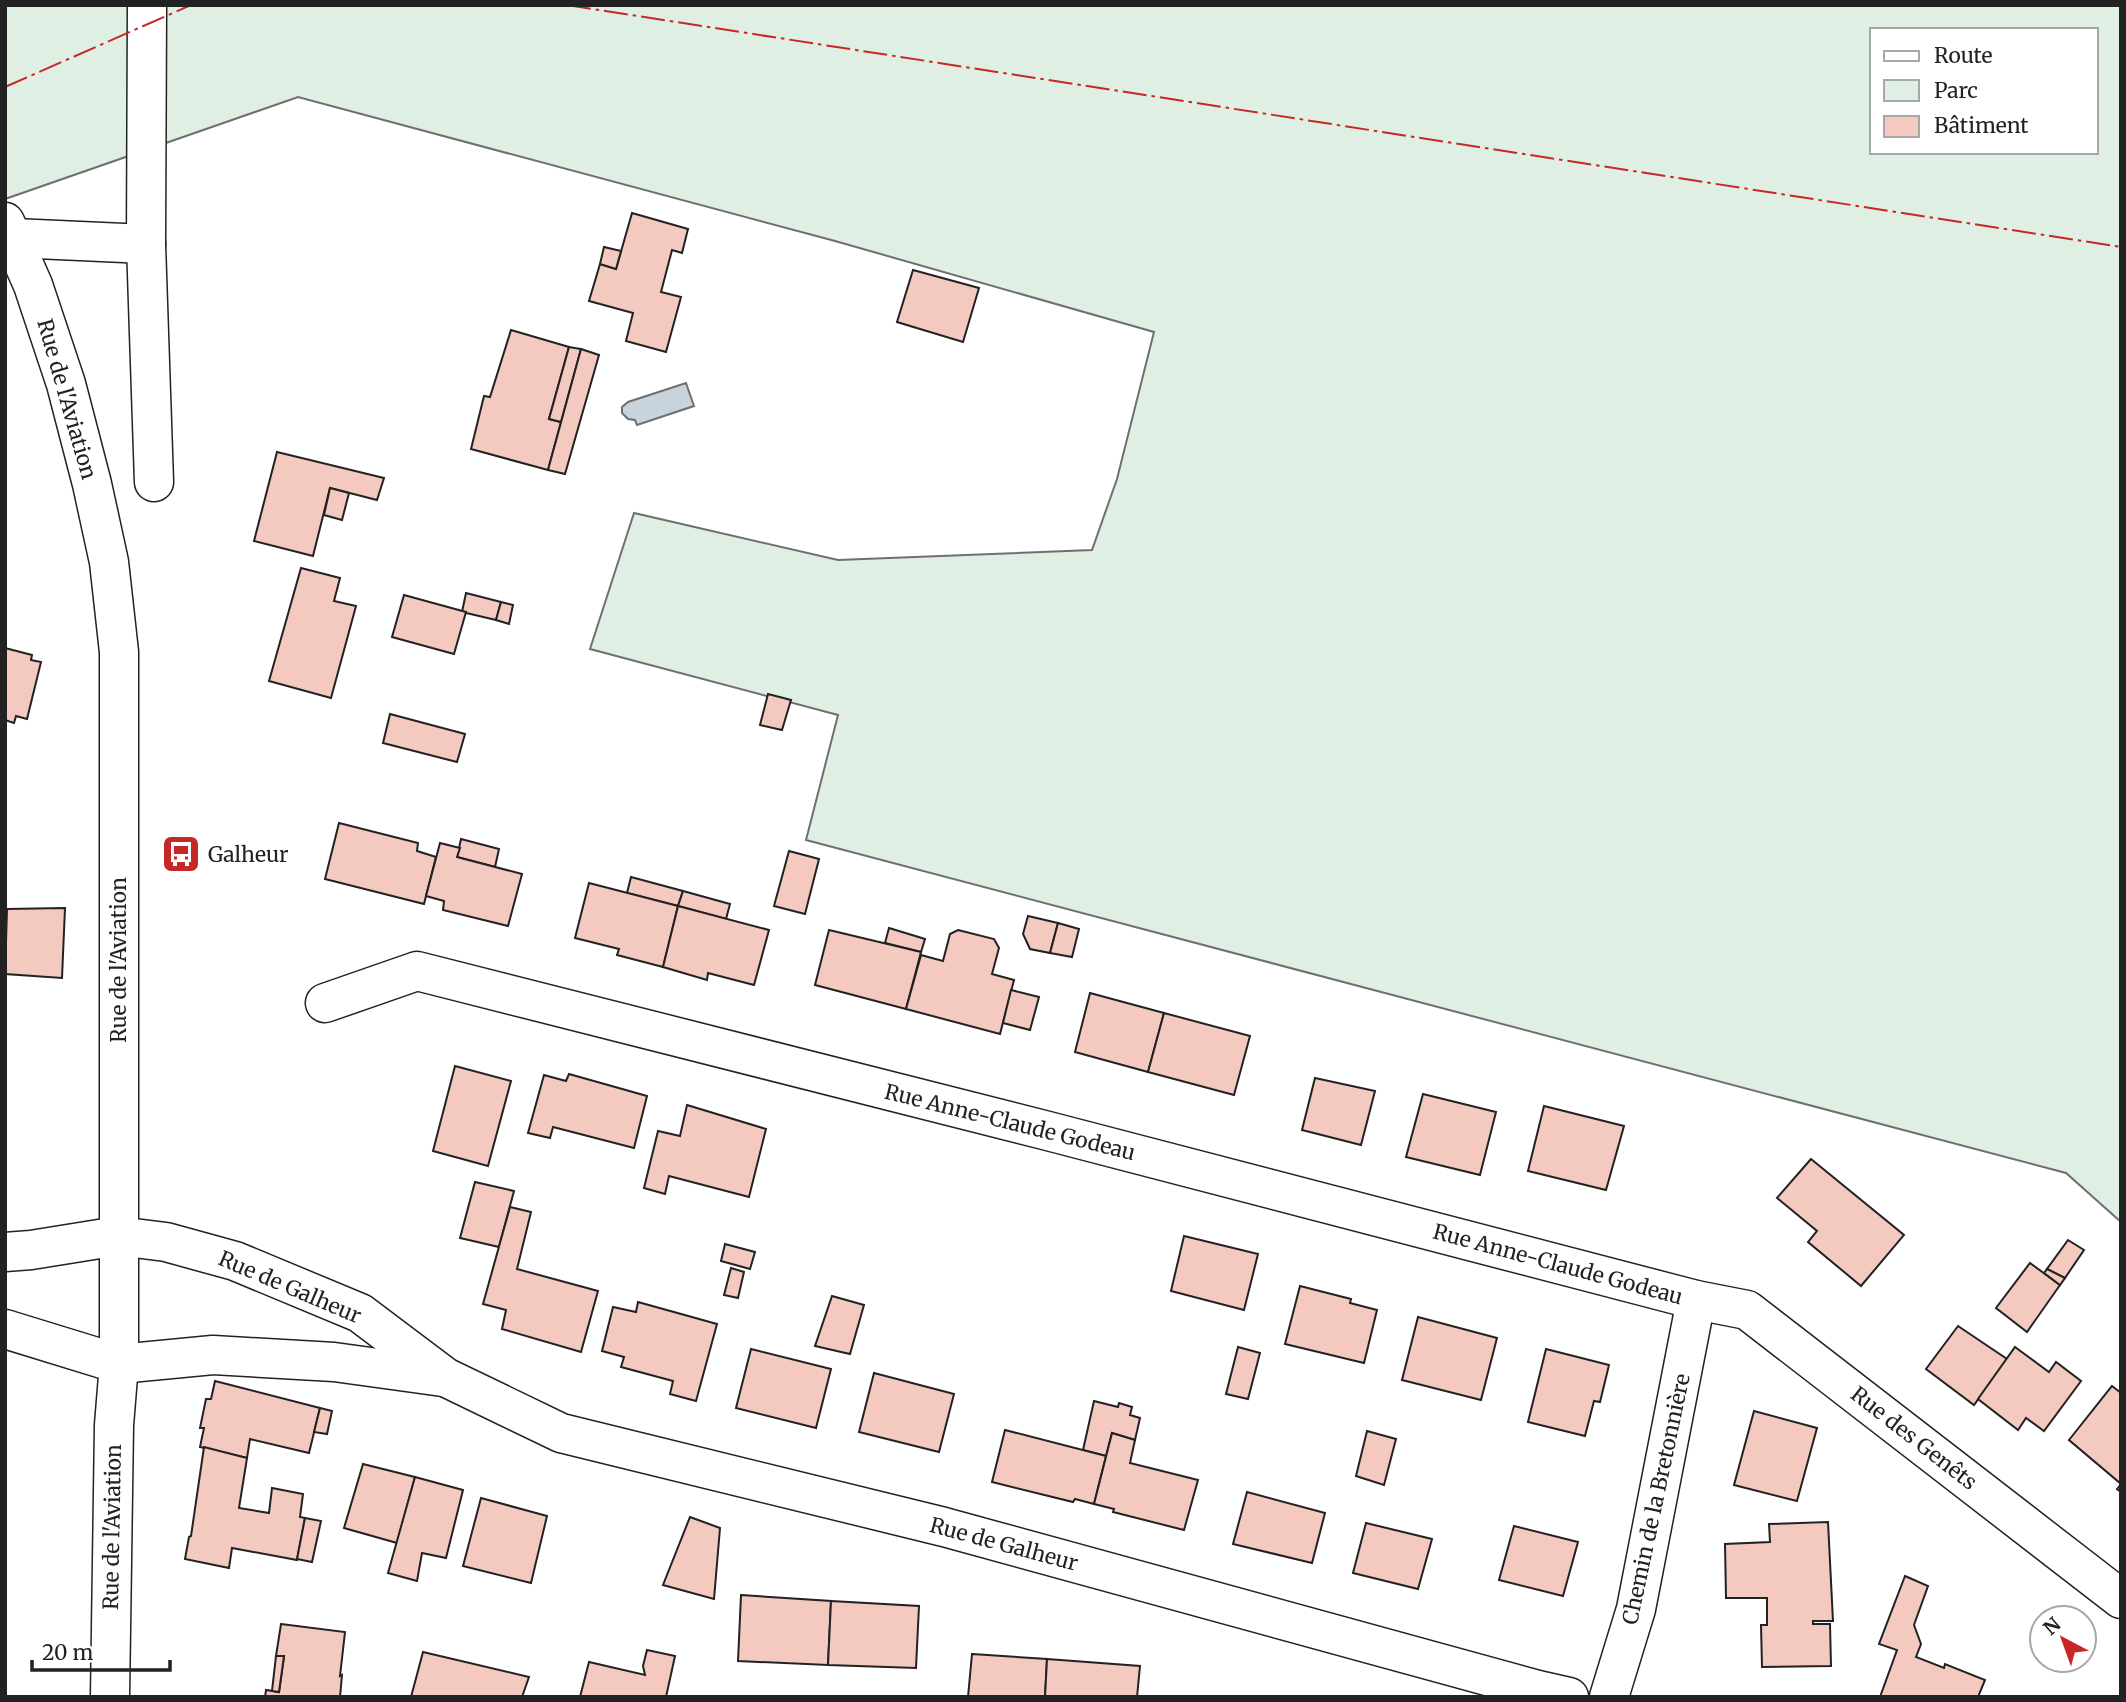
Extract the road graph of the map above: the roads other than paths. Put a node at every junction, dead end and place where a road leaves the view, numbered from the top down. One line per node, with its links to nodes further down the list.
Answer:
1 (147, 5): 3 (street)
2 (10, 230): 3 (street, Rue de l'Aviation); 6 (street, Rue de l'Aviation)
3 (146, 244): 4 (street)
4 (155, 482)
5 (325, 1003): 8 (street, Rue Anne-Claude Godeau)
6 (118, 1236): 7 (street, Rue de Galheur); 10 (street, Rue de l'Aviation); 11 (street, Rue de Galheur)
7 (5, 1252)
8 (1696, 1300): 12 (street, Rue des Genêts); 15 (street, Chemin de la Bretonnière)
9 (5, 1329): 10 (street)
10 (119, 1364): 11 (street, Rue de Galheur); 13 (street, Rue de l'Aviation)
11 (445, 1377): 14 (street, Rue de Galheur)
12 (2121, 1599)
13 (110, 1697)
14 (1569, 1697)
15 (1609, 1697)

